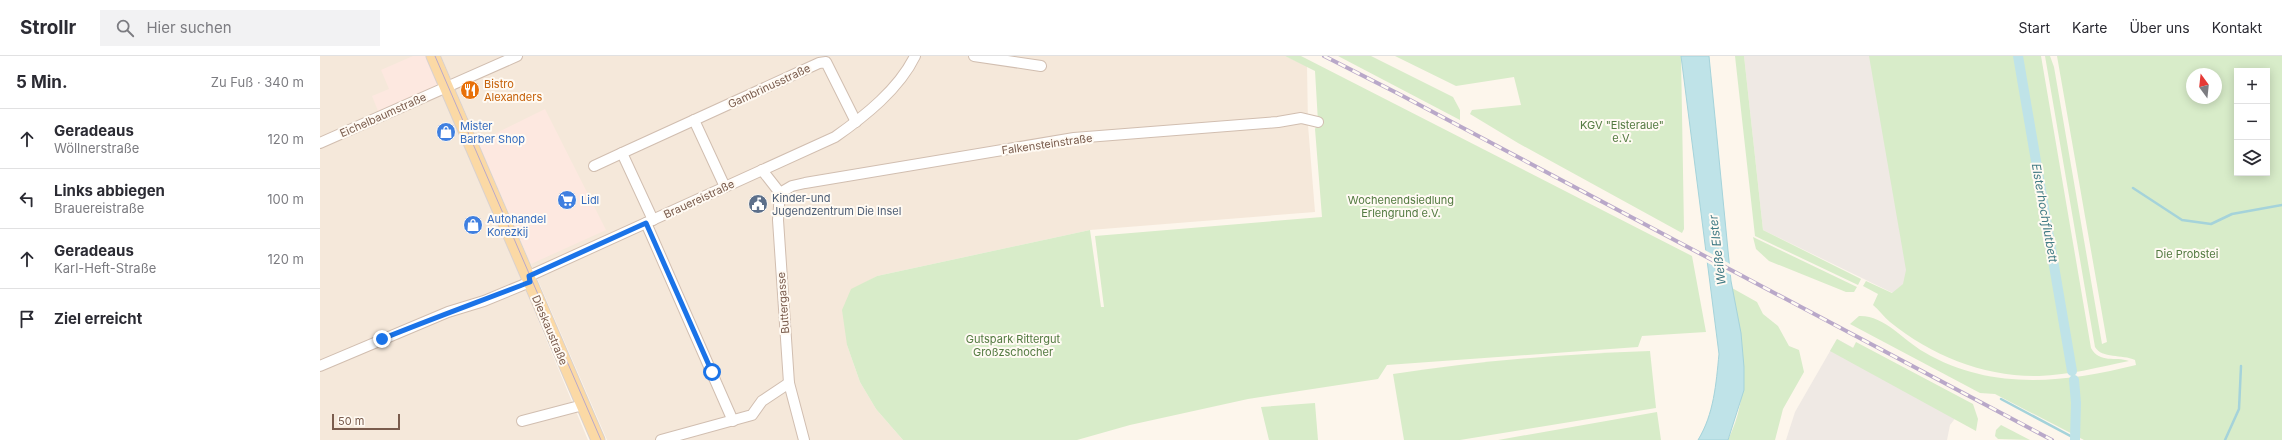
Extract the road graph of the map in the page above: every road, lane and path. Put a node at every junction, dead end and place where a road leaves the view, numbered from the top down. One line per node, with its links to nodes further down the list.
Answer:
1 (433, 56): 6 (main road, Dieskaustraße)
2 (517, 56): 6 (street, Eichelbaumstraße)
3 (915, 56): 8 (street, Brauereistraße)
4 (974, 56): 5 (street)
5 (1041, 66)
6 (446, 87): 10 (street, Eichelbaumstraße); 17 (main road, Dieskaustraße)
7 (694, 120): 8 (street, Gambrinusstraße); 11 (street, Gambrinusstraße); 14 (street)
8 (856, 122): 13 (street, Brauereistraße)
9 (1318, 122): 15 (street, Falkensteinstraße)
10 (320, 143)
11 (622, 153): 12 (street, Gambrinusstraße); 16 (street)
12 (594, 166)
13 (762, 170): 14 (street, Brauereistraße); 15 (street)
14 (725, 187): 16 (street, Brauereistraße)
15 (780, 193): 19 (street, Buttergasse)
16 (650, 222): 17 (street, Brauereistraße); 22 (street)
17 (529, 279): 18 (street, Brauereistraße); 20 (main road, Dieskaustraße)
18 (320, 366)
19 (789, 383): 22 (street); 25 (street, Buttergasse)
20 (583, 405): 21 (street); 23 (main road, Dieskaustraße)
21 (522, 421)
22 (733, 421): 24 (street)
23 (598, 440)
24 (661, 440)
25 (804, 440)

